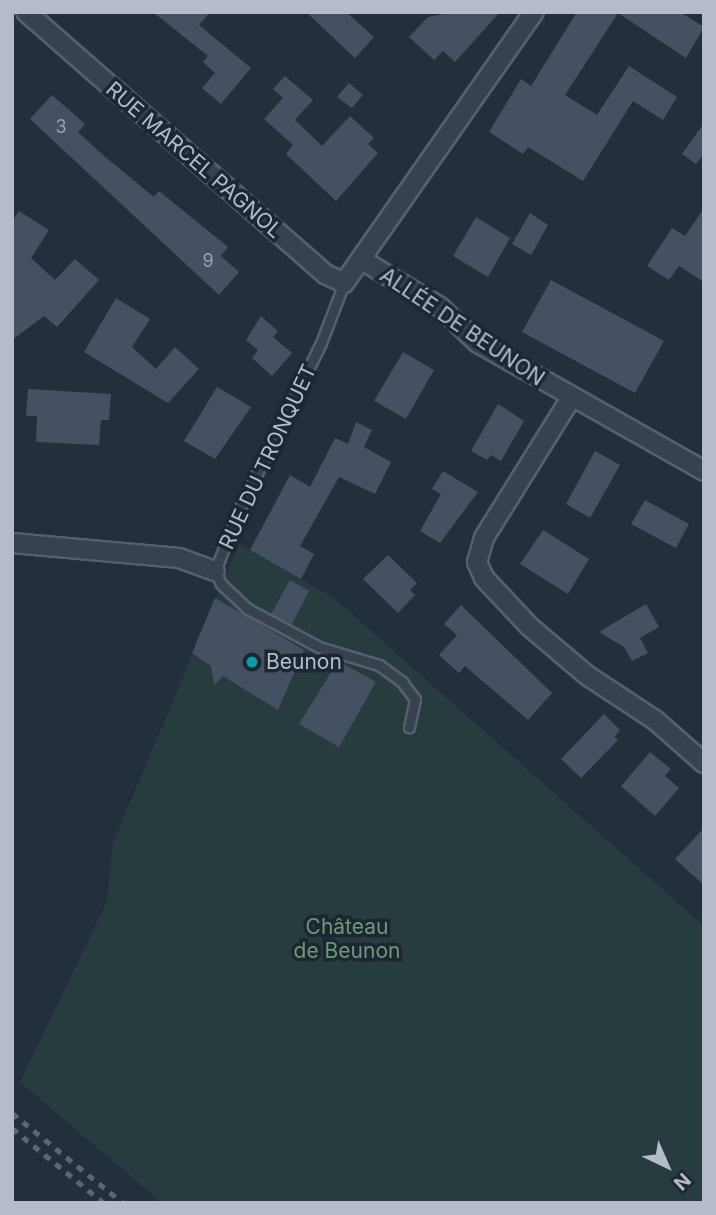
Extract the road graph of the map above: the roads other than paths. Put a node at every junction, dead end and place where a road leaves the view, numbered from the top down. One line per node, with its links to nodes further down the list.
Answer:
1 (26, 12): 4 (street, RUE MARCEL PAGNOL)
2 (534, 12): 3 (street)
3 (362, 260): 4 (street); 5 (street, ALLÉE DE BEUNON)
4 (344, 283): 8 (lane, RUE DU TRONQUET)
5 (571, 398): 6 (street); 10 (street)
6 (704, 471)
7 (12, 543): 8 (street)
8 (215, 571): 9 (lane, RUE DU TRONQUET)
9 (409, 727)
10 (704, 763)

